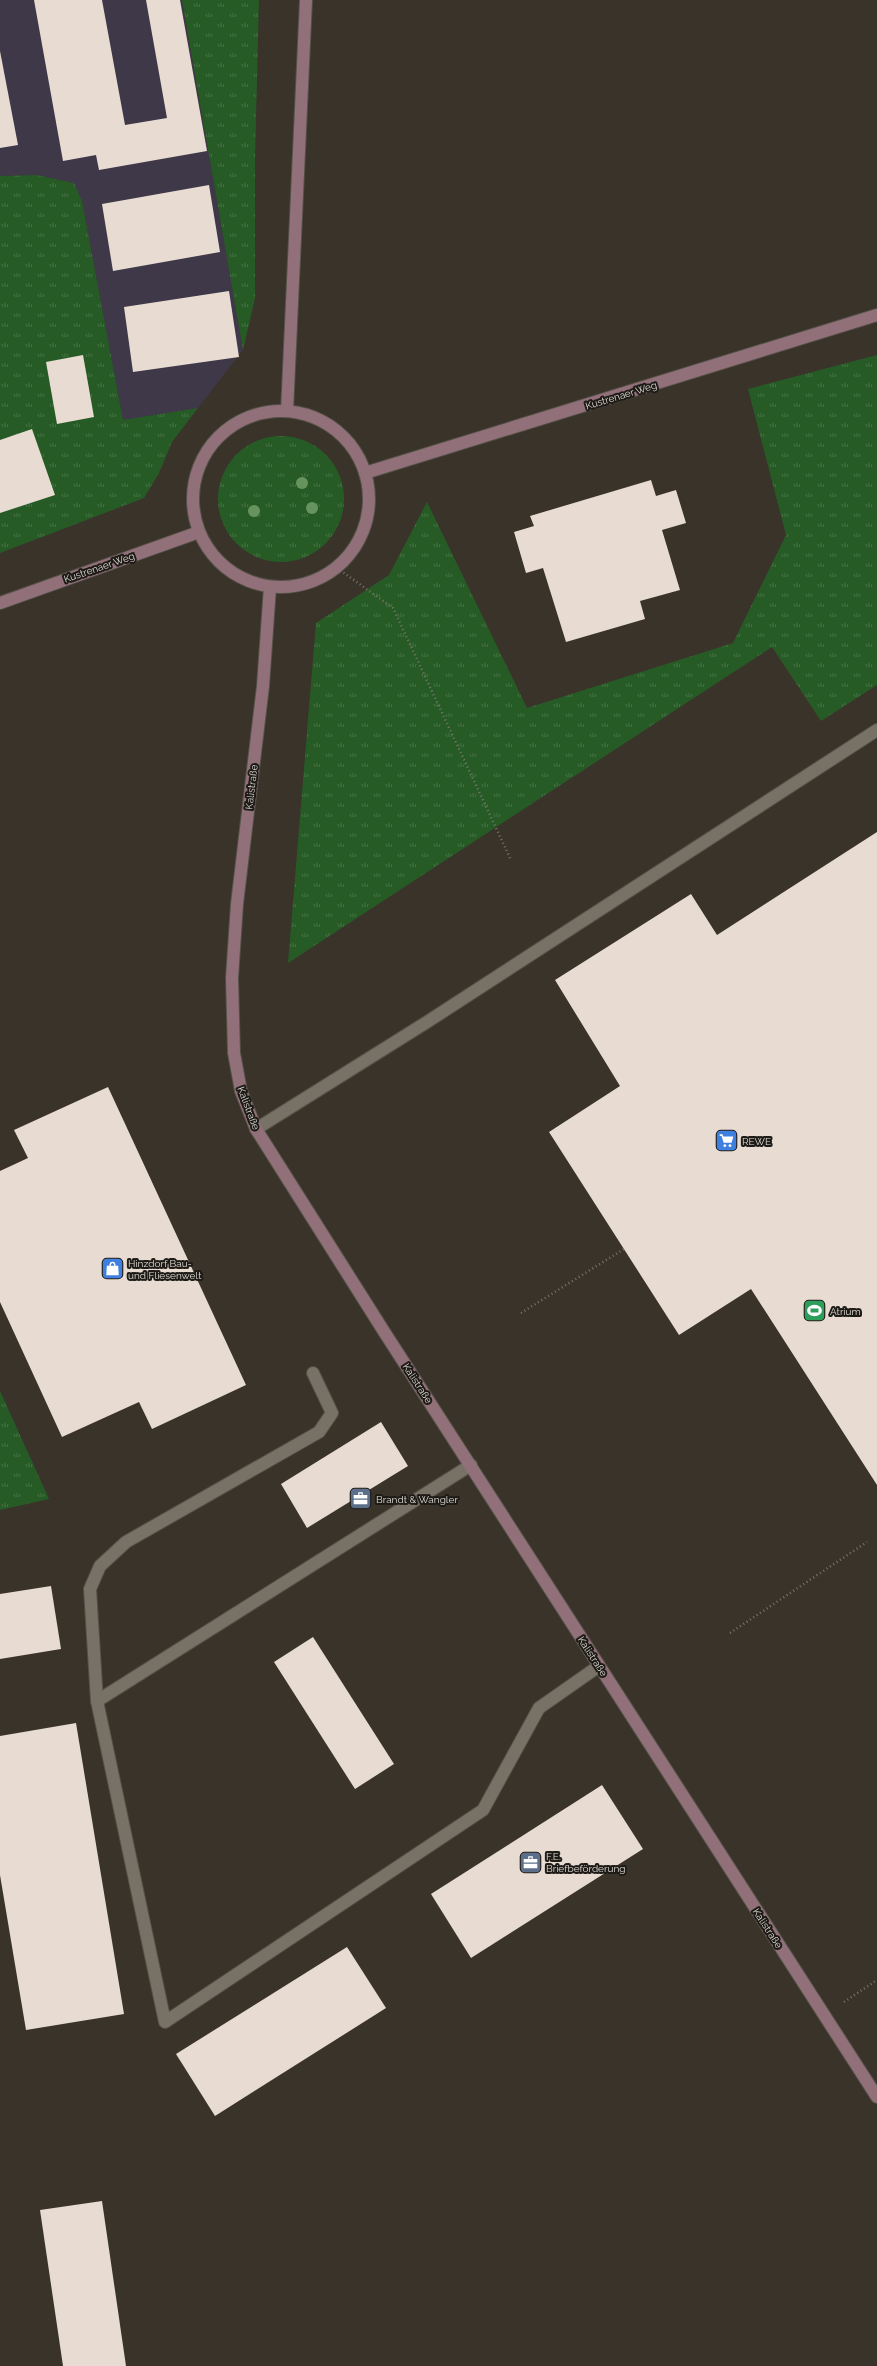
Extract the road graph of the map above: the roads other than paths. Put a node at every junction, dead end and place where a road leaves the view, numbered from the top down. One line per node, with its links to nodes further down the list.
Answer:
1 (306, 0): 3 (street)
2 (877, 315): 4 (street, Kustrenaer Weg)
3 (287, 411): 4 (street); 5 (street)
4 (365, 473): 6 (street)
5 (199, 532): 6 (street); 7 (street, Kustrenaer Weg)
6 (270, 587): 9 (street, Kalistraße)
7 (0, 603)
8 (877, 730): 9 (lane)
9 (256, 1129): 11 (street, Kalistraße)
10 (314, 1373): 13 (lane)
11 (471, 1465): 12 (street, Kalistraße); 13 (lane)
12 (599, 1666): 13 (lane); 14 (street, Kalistraße)
13 (97, 1701)
14 (877, 2097)

